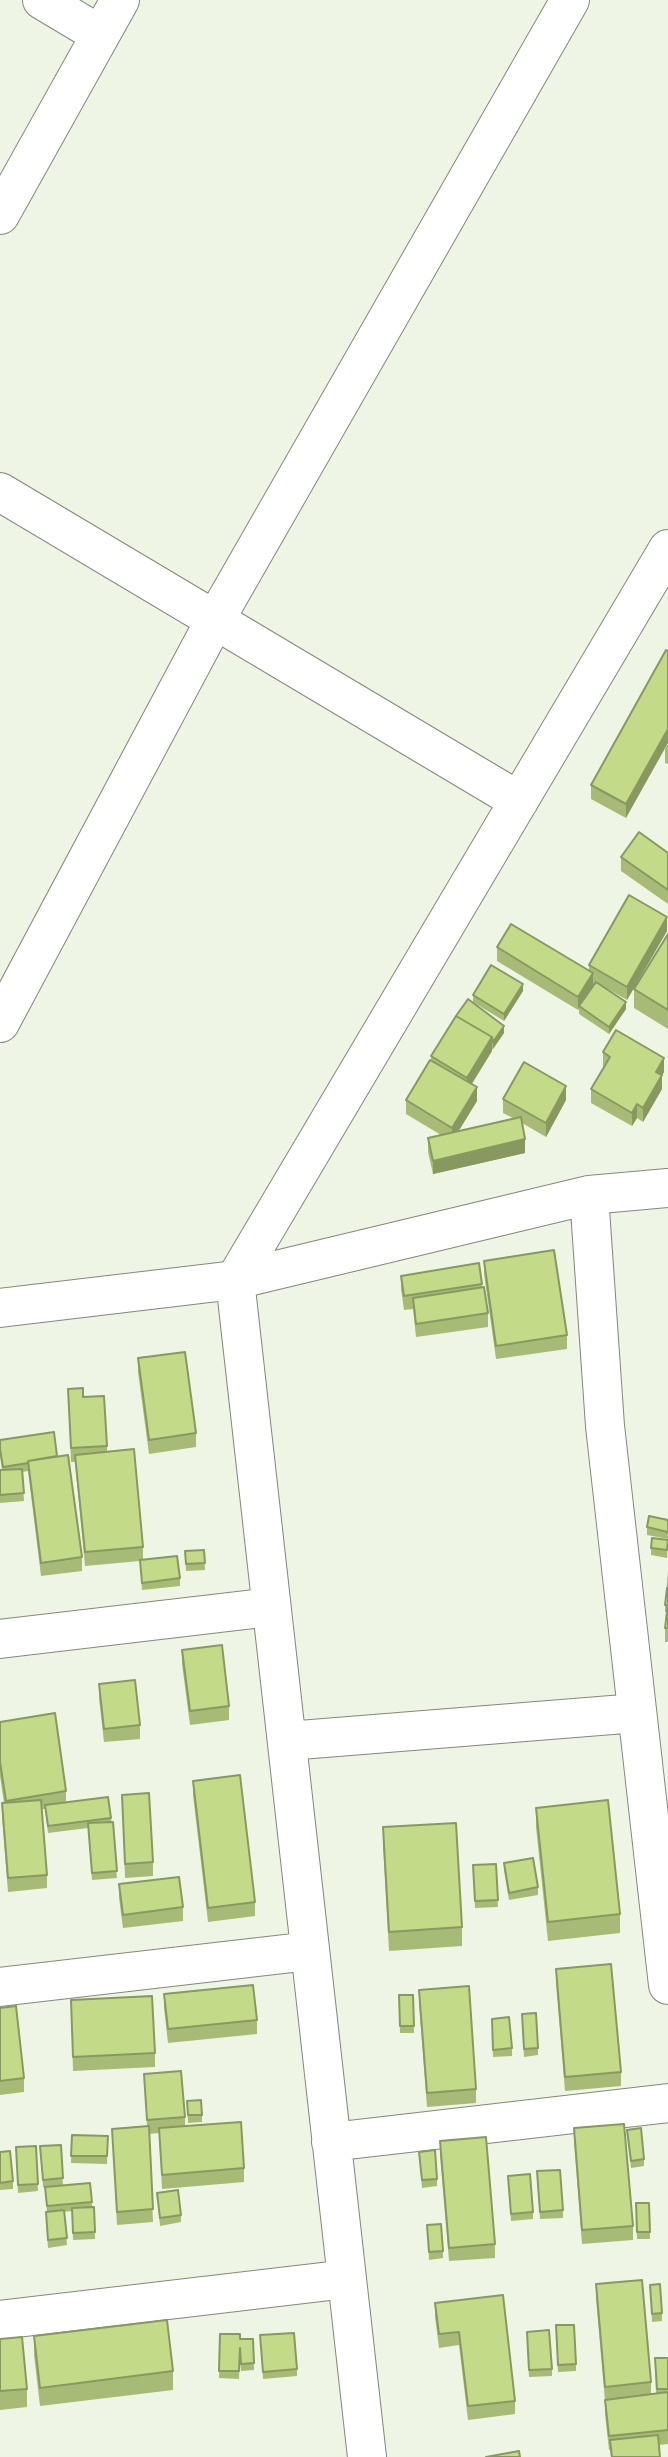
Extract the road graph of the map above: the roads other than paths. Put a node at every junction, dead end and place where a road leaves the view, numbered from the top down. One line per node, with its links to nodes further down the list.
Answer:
1 (42, 0): 4 (street)
2 (120, 0): 4 (street)
3 (570, 0): 8 (street)
4 (99, 34): 5 (street)
5 (0, 215)
6 (0, 492): 8 (street)
7 (668, 549): 9 (street)
8 (215, 620): 9 (street); 10 (street)
9 (519, 801): 13 (street)
10 (0, 1023)
11 (668, 1188): 12 (street)
12 (589, 1195): 13 (street); 17 (street)
13 (235, 1280): 14 (street); 15 (street)
14 (0, 1308)
15 (271, 1607): 16 (street); 18 (street)
16 (0, 1639)
17 (637, 1713): 18 (street); 20 (street)
18 (287, 1741): 19 (street)
19 (310, 1951): 21 (street); 23 (street)
20 (668, 1985)
21 (0, 1987)
22 (668, 2103): 23 (street)
23 (331, 2142): 24 (street)
24 (346, 2278): 25 (street); 26 (street)
25 (0, 2320)
26 (367, 2457)

